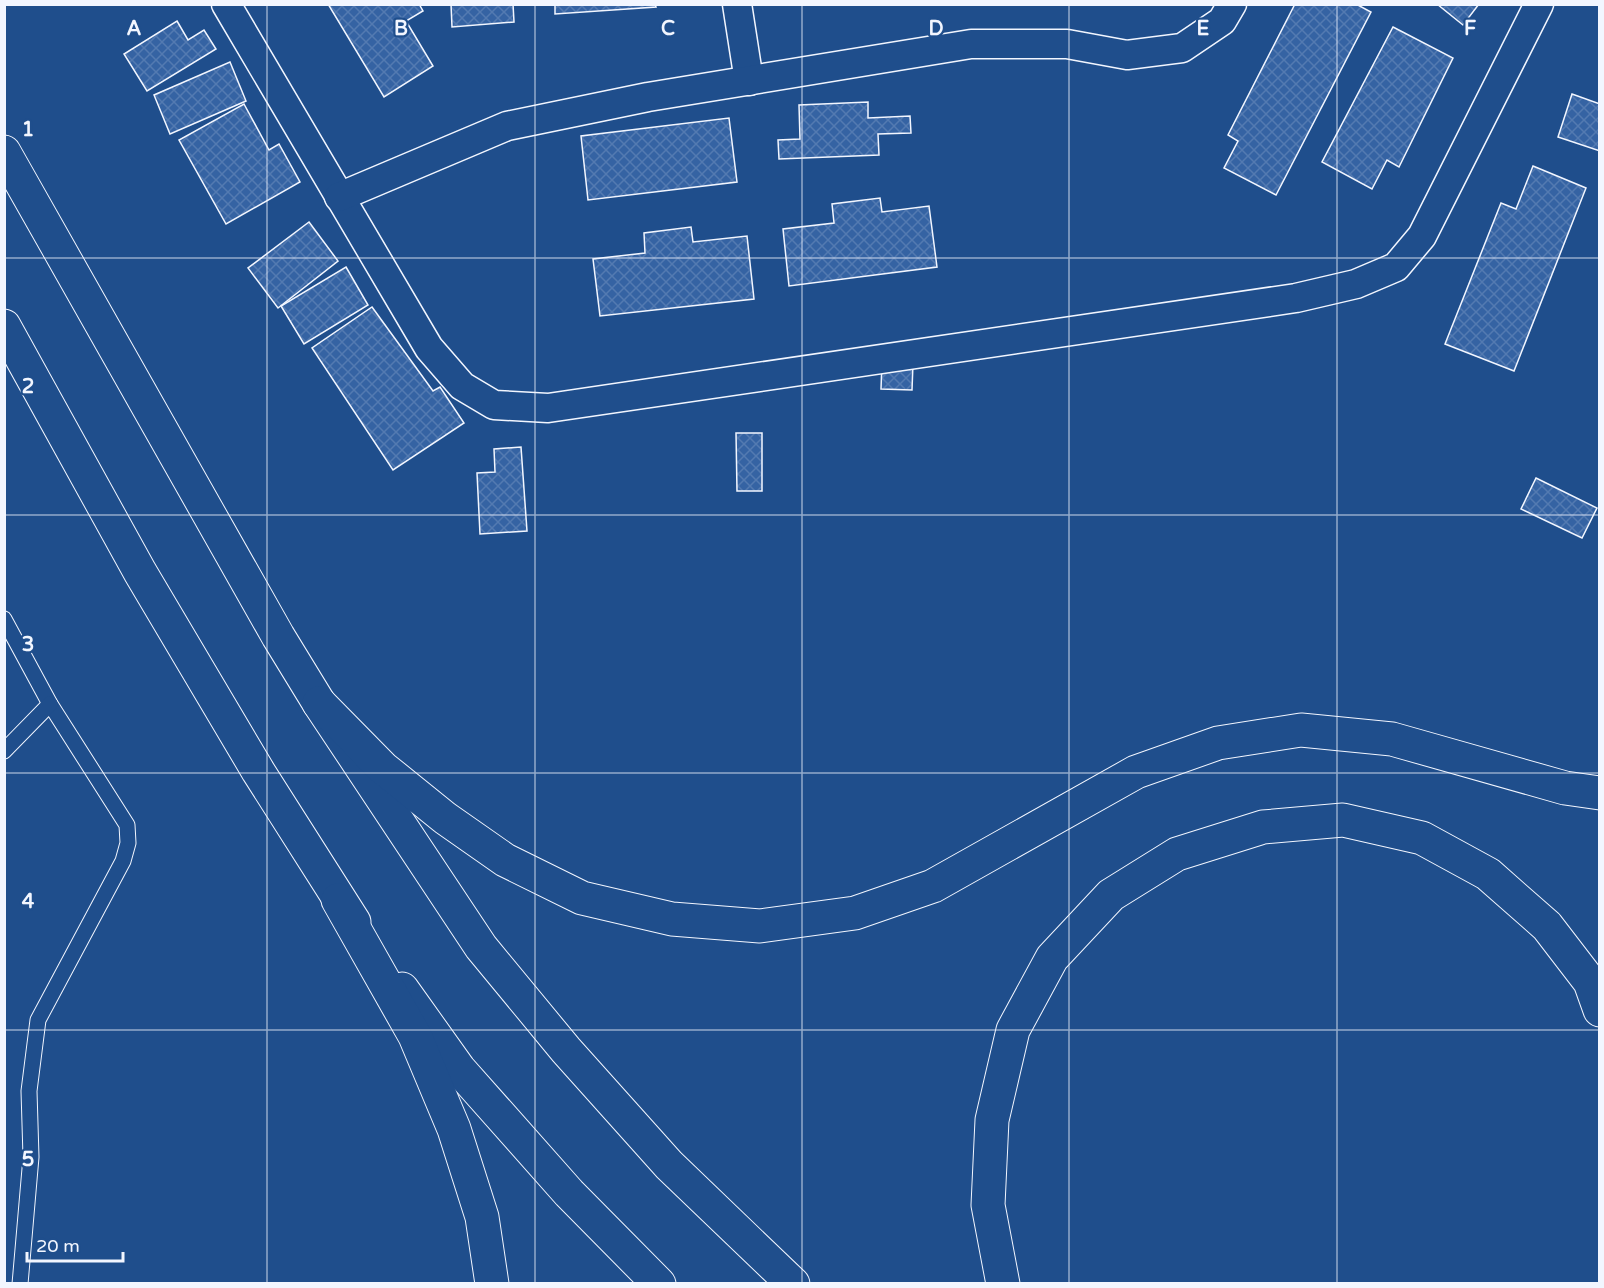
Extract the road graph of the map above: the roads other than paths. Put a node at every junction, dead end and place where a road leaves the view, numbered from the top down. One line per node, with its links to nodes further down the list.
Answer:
1 (226, 4): 7 (street)
2 (737, 4): 5 (street)
3 (1232, 4): 5 (street)
4 (1539, 4): 7 (street)
5 (749, 81): 7 (street)
6 (4, 152): 10 (main road)
7 (339, 197)
8 (4, 326): 14 (main road)
9 (4, 619): 11 (lane)
10 (319, 703): 13 (main road); 19 (main road)
11 (50, 704): 12 (lane); 16 (lane)
12 (4, 752)
13 (1599, 794)
14 (338, 900): 17 (main road); 18 (main road)
15 (1599, 1010): 20 (main road)
16 (20, 1284)
17 (492, 1284)
18 (659, 1284)
19 (793, 1284)
20 (1003, 1284)

